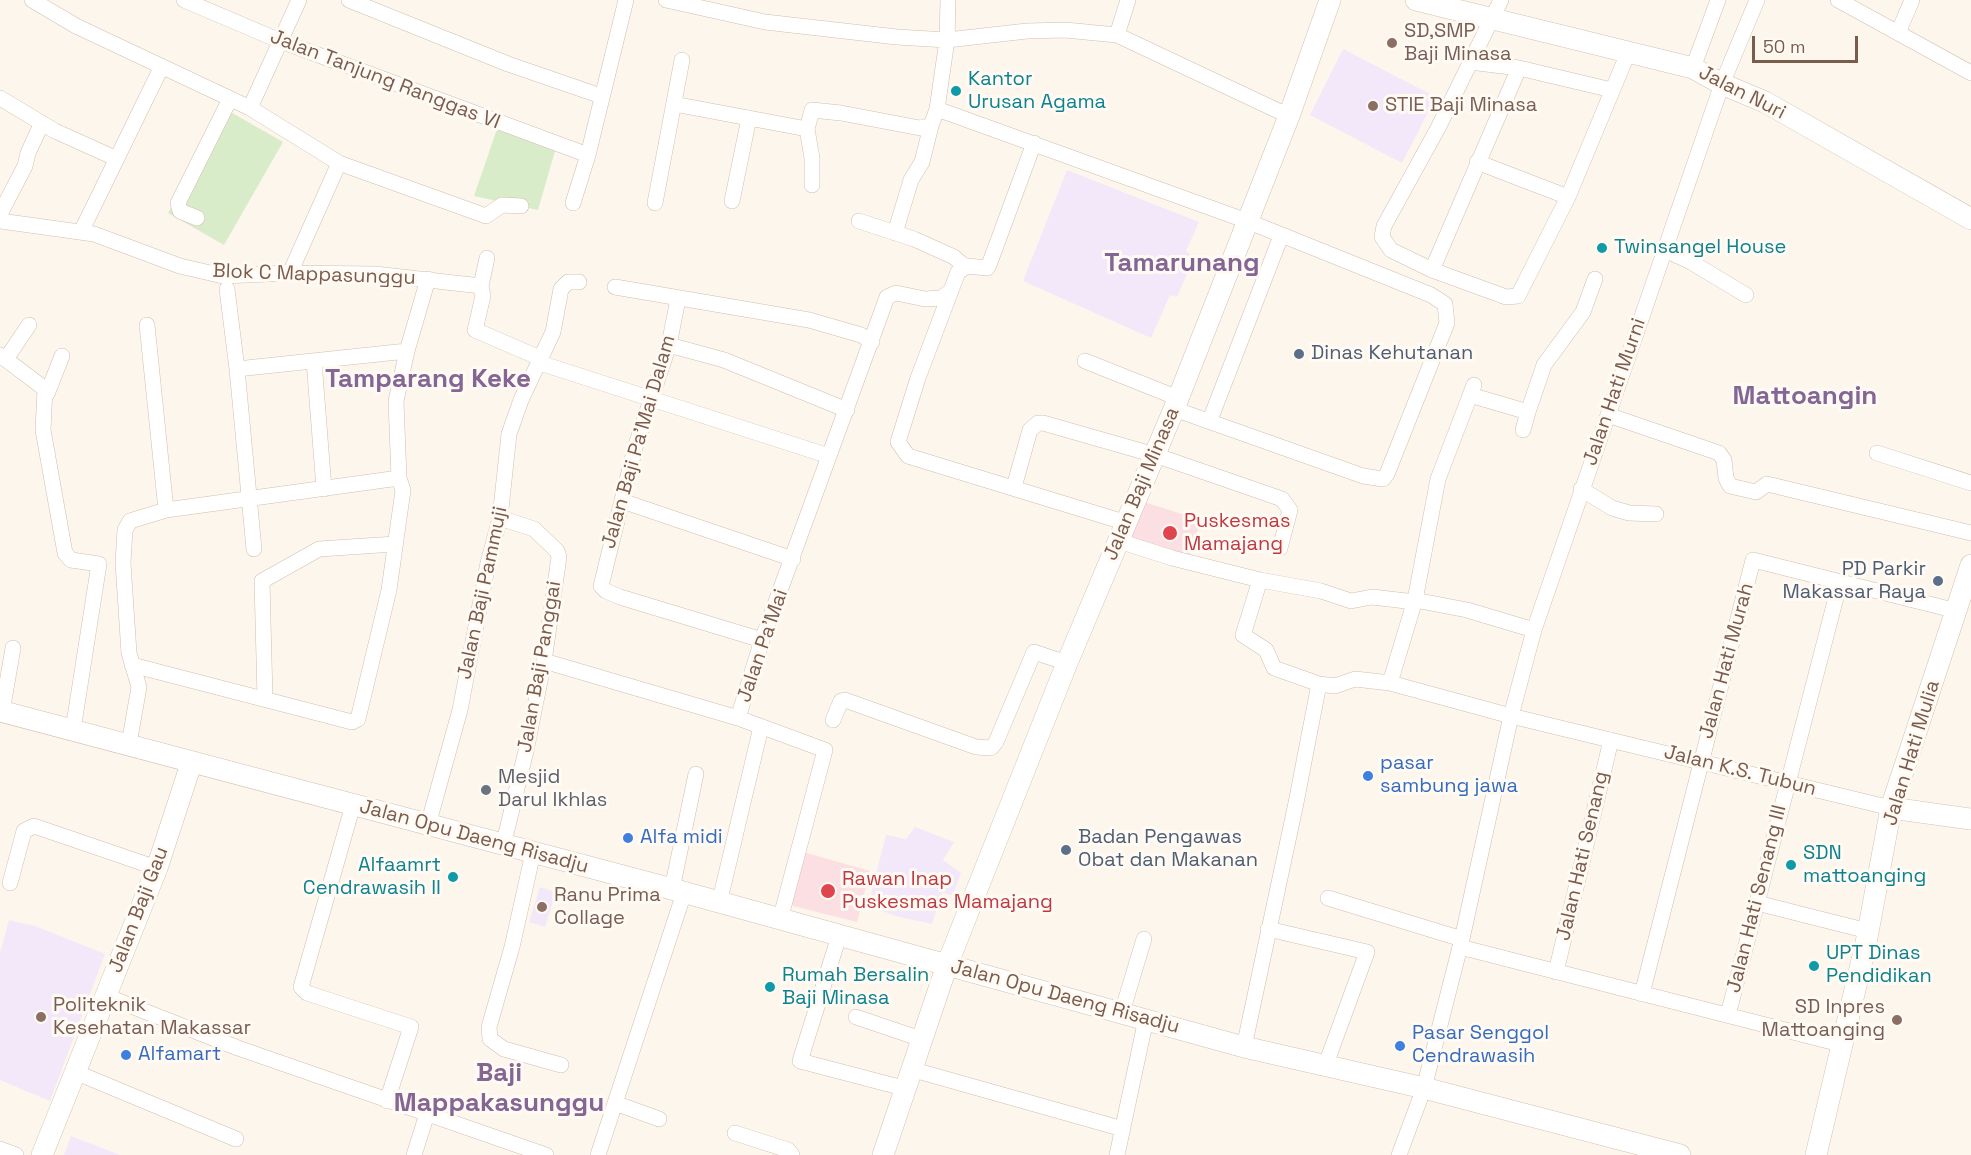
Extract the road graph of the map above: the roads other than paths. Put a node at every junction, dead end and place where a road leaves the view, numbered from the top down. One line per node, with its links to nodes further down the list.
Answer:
1 (32, 0): 25 (street)
2 (299, 0): 20 (street)
3 (349, 0): 31 (street)
4 (626, 0): 31 (street)
5 (666, 0): 21 (street)
6 (948, 0): 21 (street)
7 (1128, 0): 19 (street)
8 (1330, 0): 37 (street, Jalan Baji Minasa)
9 (1416, 0): 17 (street, Jalan Nuri)
10 (1501, 0): 17 (street)
11 (1718, 0): 27 (street)
12 (1757, 0): 29 (street, Jalan Hati Murni)
13 (1838, 0): 16 (street)
14 (1911, 0): 18 (street)
15 (188, 1): 20 (street, Jalan Tanjung Ranggas VI)
16 (1865, 7): 18 (street)
17 (1492, 20): 22 (street, Jalan Nuri); 24 (street)
18 (1898, 33): 28 (street)
19 (1117, 35): 21 (street); 37 (street)
20 (278, 40): 35 (street); 43 (street, Jalan Tanjung Ranggas VI)
21 (947, 40): 36 (street)
22 (1628, 53): 27 (street, Jalan Nuri); 30 (street)
23 (682, 60): 34 (street)
24 (1470, 62): 26 (street); 65 (street)
25 (161, 68): 33 (street); 44 (street)
26 (1519, 68): 30 (street); 45 (street)
27 (1693, 68): 29 (street, Jalan Nuri)
28 (1971, 73)
29 (1725, 77): 55 (street, Jalan Nuri); 62 (street, Jalan Hati Murni)
30 (1612, 90): 48 (street)
31 (601, 96): 43 (street)
32 (0, 98): 39 (street)
33 (230, 99): 35 (street); 54 (street)
34 (674, 104): 38 (street); 51 (street)
35 (250, 108): 46 (street)
36 (937, 109): 40 (street); 42 (street)
37 (1289, 116): 58 (street, Jalan Baji Minasa)
38 (749, 118): 41 (street); 49 (street)
39 (42, 123): 44 (street); 53 (street)
40 (931, 126): 41 (street); 60 (street)
41 (807, 129): 47 (street)
42 (1034, 143): 58 (street); 64 (street)
43 (588, 155): 50 (street)
44 (115, 158): 59 (street)
45 (1477, 162): 48 (street); 65 (street)
46 (339, 163): 52 (street); 66 (street)
47 (812, 185)
48 (1568, 197): 65 (street)
49 (732, 201)
50 (573, 203)
51 (655, 203)
52 (521, 206)
53 (0, 214)
54 (197, 218)
55 (1971, 219)
56 (0, 221): 59 (street, Blok C Mappasunggu)
57 (859, 221): 60 (street)
58 (1247, 221): 61 (street); 89 (street, Jalan Baji Minasa)
59 (81, 232): 66 (street, Blok C Mappasunggu)
60 (895, 233): 64 (street)
61 (1281, 236): 93 (street); 93 (street)
62 (1665, 250): 74 (street); 92 (street, Jalan Hati Murni)
63 (487, 258): 70 (street)
64 (964, 266): 73 (street)
65 (1432, 270)
66 (290, 273): 67 (street, Blok C Mappasunggu)
67 (428, 279): 70 (street, Blok C Mappasunggu); 80 (street)
68 (1595, 279): 91 (street)
69 (579, 282): 84 (street, Jalan Baji Pammuji)
70 (481, 286): 84 (street)
71 (615, 287): 75 (street)
72 (227, 289): 86 (street)
73 (951, 291): 78 (street, Jalan Pa'Mai); 100 (street)
74 (1746, 295)
75 (678, 299): 78 (street); 79 (street, Jalan Baji Pa'Mai Dalam)
76 (29, 325): 82 (street)
77 (147, 325): 105 (street)
78 (872, 342): 90 (street, Jalan Pa'Mai)
79 (669, 345): 88 (street, Jalan Baji Pa'Mai Dalam); 90 (street)
80 (406, 351): 83 (street); 98 (street)
81 (62, 356): 87 (street)
82 (3, 357): 87 (street)
83 (314, 361): 86 (street); 101 (street)
84 (541, 361): 88 (street); 107 (street, Jalan Baji Pammuji)
85 (1085, 361): 89 (street)
86 (237, 369): 103 (street)
87 (47, 394): 133 (street)
88 (653, 399): 97 (street); 104 (street, Jalan Baji Pa'Mai Dalam)
89 (1176, 403): 93 (street); 96 (street, Jalan Baji Minasa)
90 (847, 410): 97 (street, Jalan Pa'Mai)
91 (1528, 412): 94 (street); 117 (street)
92 (1608, 416): 102 (street, Jalan Hati Murni); 109 (street)
93 (1210, 420)
94 (1522, 430)
95 (1877, 453): 99 (street)
96 (1155, 455): 100 (street); 108 (street, Jalan Baji Minasa); 111 (street)
97 (829, 456): 113 (street, Jalan Pa'Mai)
98 (399, 478): 101 (street); 110 (street)
99 (1971, 483)
100 (1014, 487): 108 (street)
101 (324, 489): 103 (street)
102 (1581, 489): 106 (street); 119 (street, Jalan Hati Murni)
103 (250, 499): 105 (street); 112 (street)
104 (622, 501): 113 (street); 120 (street, Jalan Baji Pa'Mai Dalam)
105 (166, 510): 124 (street)
106 (1656, 513)
107 (500, 518): 122 (street, Jalan Baji Panggai); 143 (street, Jalan Baji Pammuji)
108 (1123, 532): 115 (street); 123 (street, Jalan Baji Minasa)
109 (1971, 533)
110 (395, 544): 127 (street); 127 (street)
111 (1280, 548)
112 (254, 549)
113 (793, 559): 120 (street, Jalan Pa'Mai)
114 (1971, 565): 118 (street, Jalan Hati Mulia)
115 (1260, 580): 117 (street); 126 (street)
116 (1840, 582): 118 (street); 136 (street, Jalan Hati Murah); 139 (street, Jalan Hati Senang III)
117 (1415, 601): 119 (street); 125 (street)
118 (1957, 611): 141 (street, Jalan Hati Mulia)
119 (1534, 630): 129 (street, Jalan Hati Murni)
120 (762, 640): 130 (street, Jalan Pa'Mai)
121 (13, 648): 128 (street)
122 (544, 661): 130 (street); 144 (street, Jalan Baji Panggai)
123 (1067, 663): 131 (street); 158 (street, Jalan Baji Minasa)
124 (132, 665): 127 (street); 135 (street)
125 (1390, 683): 126 (street, Jalan K.S. Tubun); 129 (street, Jalan K.S. Tubun)
126 (1318, 684): 153 (street)
127 (266, 698)
128 (1, 711): 133 (street, Jalan Opu Daeng Risadju)
129 (1511, 716): 134 (street, Jalan K.S. Tubun); 157 (street, Jalan Hati Murni)
130 (738, 718): 132 (street, Jalan Pa'Mai)
131 (833, 720)
132 (761, 727): 151 (street); 152 (street, Jalan Pa'Mai)
133 (72, 730): 135 (street, Jalan Opu Daeng Risadju)
134 (1611, 740): 136 (street, Jalan K.S. Tubun); 159 (street, Jalan Hati Senang)
135 (129, 744): 137 (street, Jalan Opu Daeng Risadju)
136 (1701, 761): 139 (street, Jalan K.S. Tubun); 160 (street, Jalan Hati Murah)
137 (191, 764): 140 (street, Jalan Opu Daeng Risadju); 146 (street, Jalan Baji Gau)
138 (696, 774): 148 (street)
139 (1787, 783): 141 (street, Jalan K.S. Tubun); 150 (street, Jalan Hati Senang III)
140 (353, 805): 143 (street, Jalan Opu Daeng Risadju); 174 (street)
141 (1891, 808): 142 (street, Jalan K.S. Tubun); 154 (street, Jalan Hati Mulia)
142 (1971, 819)
143 (428, 825): 144 (street, Jalan Opu Daeng Risadju)
144 (503, 846): 145 (street, Jalan Opu Daeng Risadju)
145 (533, 853): 148 (street, Jalan Opu Daeng Risadju); 170 (street)
146 (157, 868): 147 (street); 161 (street, Jalan Baji Gau)
147 (10, 883)
148 (678, 891): 151 (street, Jalan Opu Daeng Risadju); 175 (street)
149 (1328, 898): 157 (street)
150 (1757, 903): 154 (street); 163 (street, Jalan Hati Senang III)
151 (719, 904): 152 (street, Jalan Opu Daeng Risadju)
152 (780, 920): 155 (street, Jalan Opu Daeng Risadju)
153 (1268, 929): 168 (street); 169 (street)
154 (1868, 931): 167 (street, Jalan Hati Mulia)
155 (839, 936): 158 (street, Jalan Opu Daeng Risadju); 172 (street)
156 (1144, 939): 162 (street)
157 (1461, 943): 159 (street); 173 (street, Jalan Hati Murni)
158 (947, 965): 162 (street, Jalan Opu Daeng Risadju); 166 (street, Jalan Baji Minasa)
159 (1556, 972): 160 (street)
160 (1642, 994): 163 (street)
161 (106, 996): 171 (street, Jalan Baji Gau); 174 (street)
162 (1122, 1012): 165 (street, Jalan Opu Daeng Risadju)
163 (1728, 1016): 167 (street)
164 (856, 1017): 166 (street)
165 (1146, 1019): 168 (street, Jalan Opu Daeng Risadju); 178 (street)
166 (924, 1040): 172 (street, Jalan Baji Minasa)
167 (1840, 1044): 192 (street, Jalan Hati Mulia)
168 (1244, 1047): 169 (street, Jalan Opu Daeng Risadju)
169 (1326, 1064): 173 (street, Jalan Opu Daeng Risadju)
170 (561, 1065)
171 (75, 1072): 180 (street); 183 (street, Jalan Baji Gau)
172 (911, 1080): 178 (street); 188 (street, Jalan Baji Minasa)
173 (1424, 1088): 190 (street, Jalan Hati Murni); 191 (street, Jalan Opu Daeng Risadju)
174 (387, 1101): 176 (street)
175 (615, 1103): 177 (street); 186 (street)
176 (427, 1114): 184 (street); 185 (street)
177 (659, 1119)
178 (1123, 1129): 189 (street)
179 (735, 1133): 187 (street)
180 (236, 1139)
181 (0, 1149): 182 (street)
182 (16, 1155)
183 (42, 1155)
184 (414, 1155)
185 (546, 1155)
186 (598, 1155)
187 (792, 1155)
188 (883, 1155)
189 (1117, 1155)
190 (1399, 1155)
191 (1680, 1155)
192 (1816, 1155)

